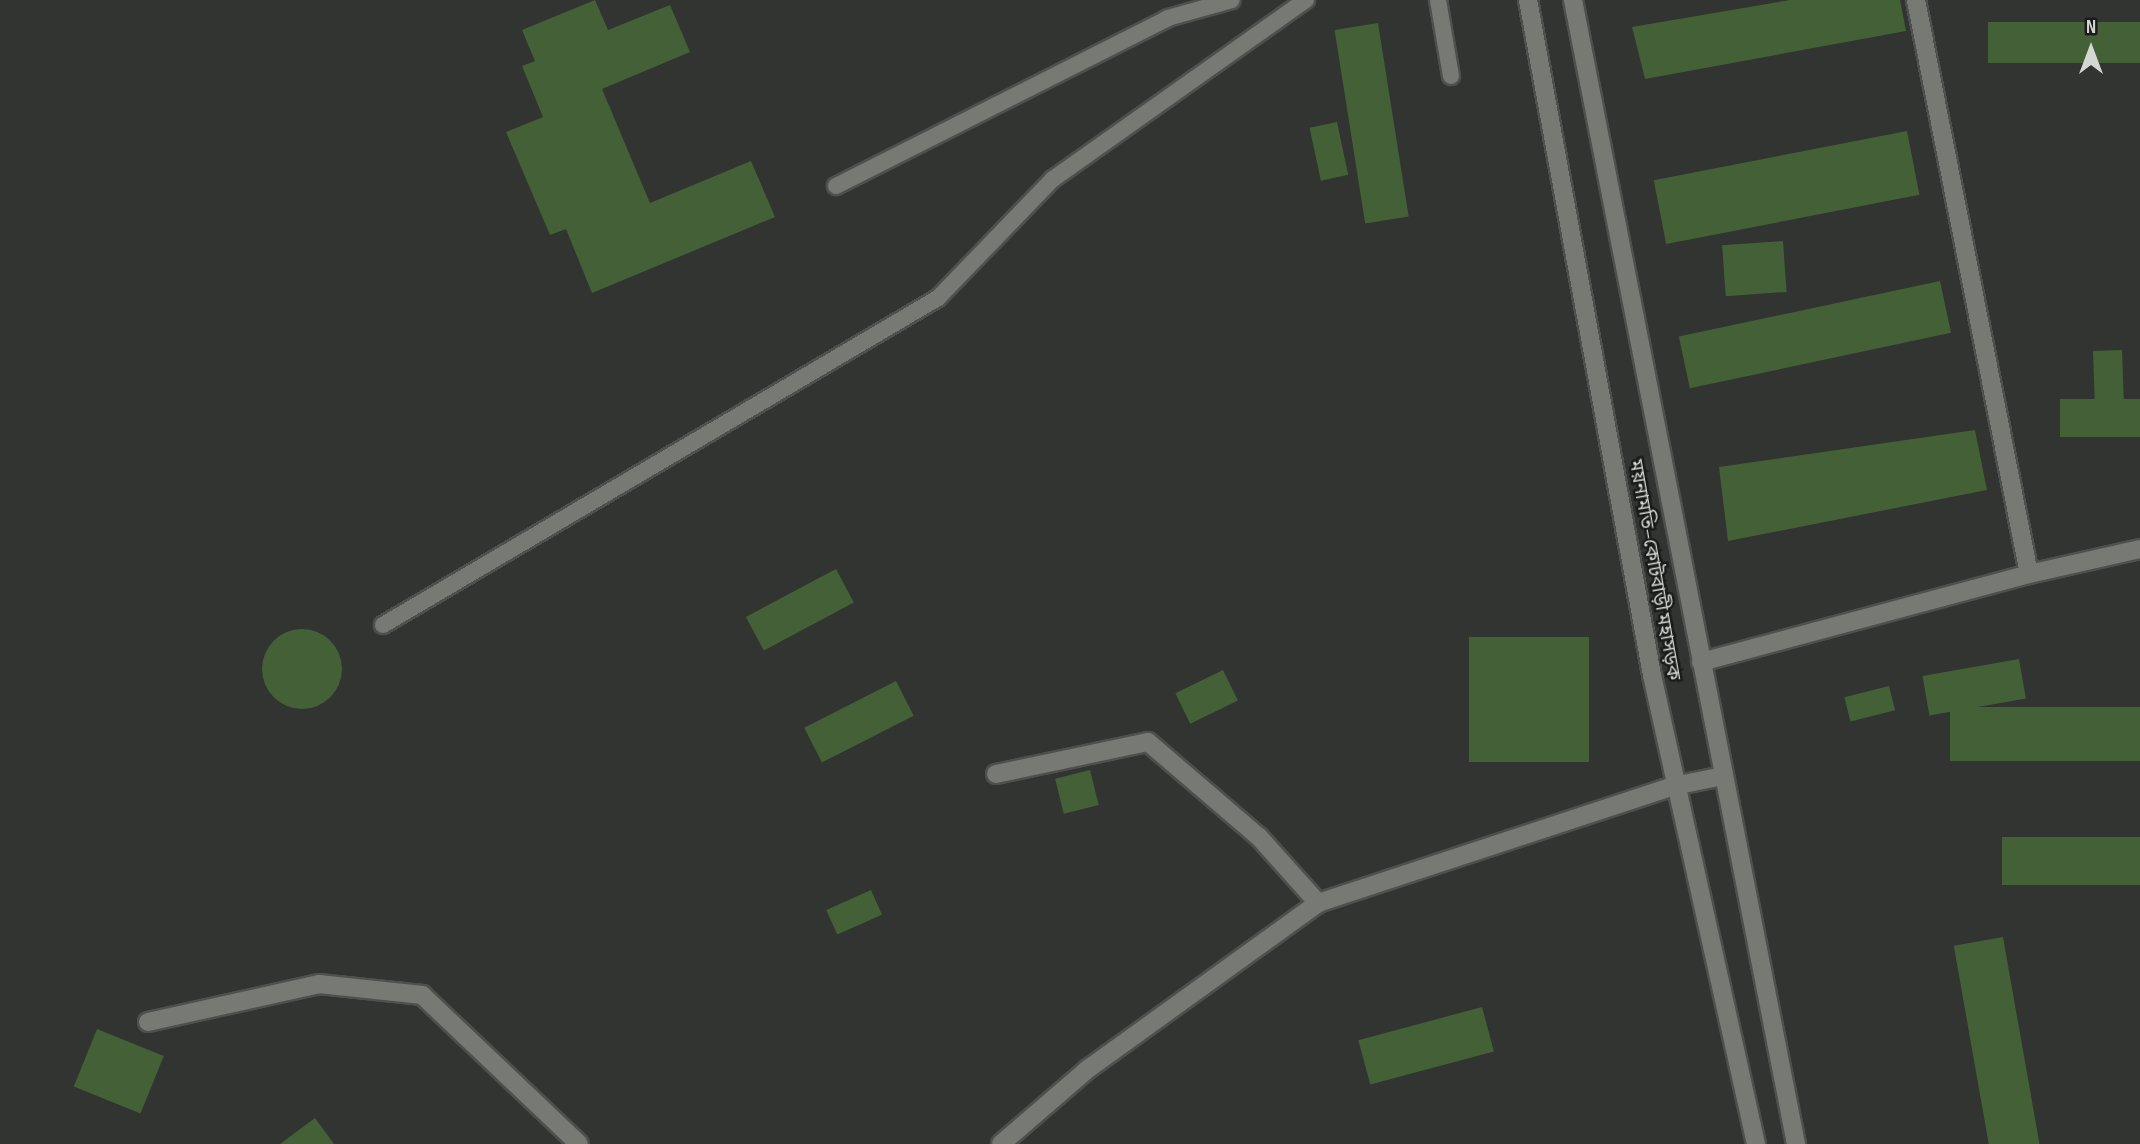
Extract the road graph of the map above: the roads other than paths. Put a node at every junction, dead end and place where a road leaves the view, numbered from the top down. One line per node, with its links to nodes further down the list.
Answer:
1 (1232, 0): 8 (lane)
2 (1306, 0): 11 (lane)
3 (1438, 0): 7 (lane)
4 (1528, 0): 15 (street, ময়নামতি–কোটবাড়ী মহাসড়ক)
5 (1573, 0): 12 (street, ময়নামতি–কোটবাড়ী মহাসড়ক)
6 (1916, 0): 10 (street)
7 (1451, 76)
8 (836, 186)
9 (2140, 549): 10 (street)
10 (2029, 574): 12 (street)
11 (383, 625)
12 (1701, 662): 14 (street, ময়নামতি–কোটবাড়ী মহাসড়ক)
13 (996, 774): 16 (street)
14 (1723, 776): 15 (street); 21 (street, ময়নামতি–কোটবাড়ী মহাসড়ক)
15 (1674, 786): 16 (street); 20 (street, ময়নামতি–কোটবাড়ী মহাসড়ক)
16 (1318, 903): 19 (street)
17 (148, 1022): 18 (street)
18 (579, 1144)
19 (1001, 1144)
20 (1756, 1144)
21 (1796, 1144)

